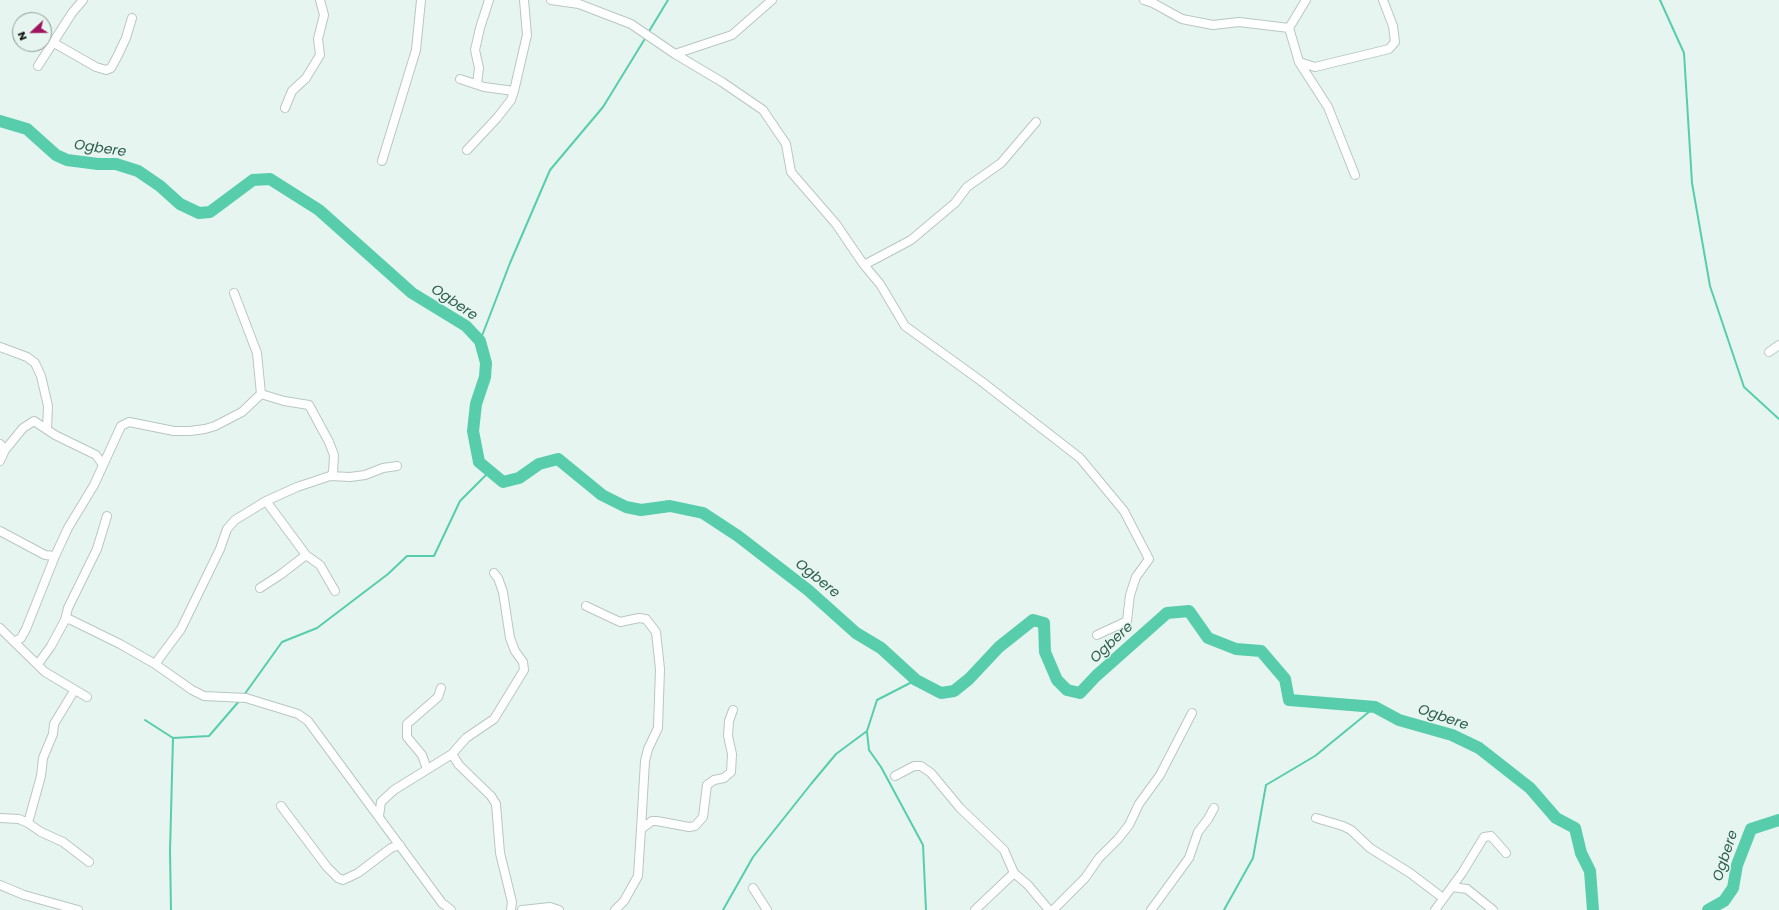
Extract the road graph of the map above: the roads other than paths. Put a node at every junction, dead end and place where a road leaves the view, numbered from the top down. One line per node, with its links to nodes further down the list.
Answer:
1 (83, 0): 13 (street)
2 (320, 0): 20 (street)
3 (422, 0): 23 (street)
4 (489, 0): 18 (street)
5 (524, 0): 19 (street)
6 (551, 0): 14 (street)
7 (772, 0): 14 (street)
8 (1144, 0): 12 (street)
9 (1306, 0): 12 (street)
10 (1383, 0): 15 (street)
11 (132, 18): 13 (street)
12 (1289, 28): 15 (street)
13 (54, 43): 16 (street)
14 (675, 54): 25 (street)
15 (1299, 62): 24 (street)
16 (38, 66)
17 (460, 79): 18 (street)
18 (477, 84): 19 (street)
19 (514, 92): 22 (street)
20 (285, 108)
21 (1036, 122): 25 (street)
22 (467, 150)
23 (382, 162)
24 (1355, 174)
25 (864, 265): 48 (street)
26 (234, 293): 30 (street)
27 (1779, 345): 29 (street)
28 (0, 347): 31 (street)
29 (1769, 352)
30 (261, 394): 34 (street); 36 (street)
31 (48, 429): 32 (street); 34 (street)
32 (3, 447): 33 (street)
33 (0, 461)
34 (103, 465): 41 (street)
35 (397, 466): 36 (street)
36 (330, 476): 37 (street)
37 (266, 501): 40 (street); 51 (street)
38 (107, 516): 46 (street)
39 (0, 531): 41 (street)
40 (306, 555): 43 (street); 44 (street)
41 (55, 556): 49 (street)
42 (494, 573): 57 (street)
43 (260, 588)
44 (336, 591)
45 (586, 606): 66 (street)
46 (65, 620): 50 (street); 51 (street)
47 (0, 628): 49 (street)
48 (1097, 635)
49 (16, 641): 50 (street)
50 (38, 664): 53 (street)
51 (155, 664): 62 (street)
52 (441, 688): 58 (street)
53 (74, 691): 54 (street); 65 (street)
54 (87, 697)
55 (733, 710): 66 (street)
56 (1192, 713): 84 (street)
57 (452, 754): 58 (street); 77 (street)
58 (427, 769): 62 (street)
59 (896, 776): 70 (street)
60 (281, 806): 67 (street)
61 (1214, 808): 85 (street)
62 (379, 816): 67 (street)
63 (0, 818): 65 (street)
64 (1316, 818): 74 (street)
65 (28, 823): 69 (street)
66 (641, 829): 80 (street)
67 (400, 845): 76 (street)
68 (1506, 853): 72 (street)
69 (89, 862)
70 (1014, 873): 82 (street); 83 (street)
71 (0, 885): 75 (street)
72 (1452, 887): 74 (street); 87 (street)
73 (753, 888): 81 (street)
74 (1443, 898): 86 (street)
75 (78, 910)
76 (451, 910)
77 (511, 910)
78 (522, 910): 79 (street)
79 (559, 910)
80 (615, 910)
81 (767, 910)
82 (975, 910)
83 (1049, 910)
84 (1053, 910)
85 (1151, 910)
86 (1435, 910)
87 (1493, 910)

